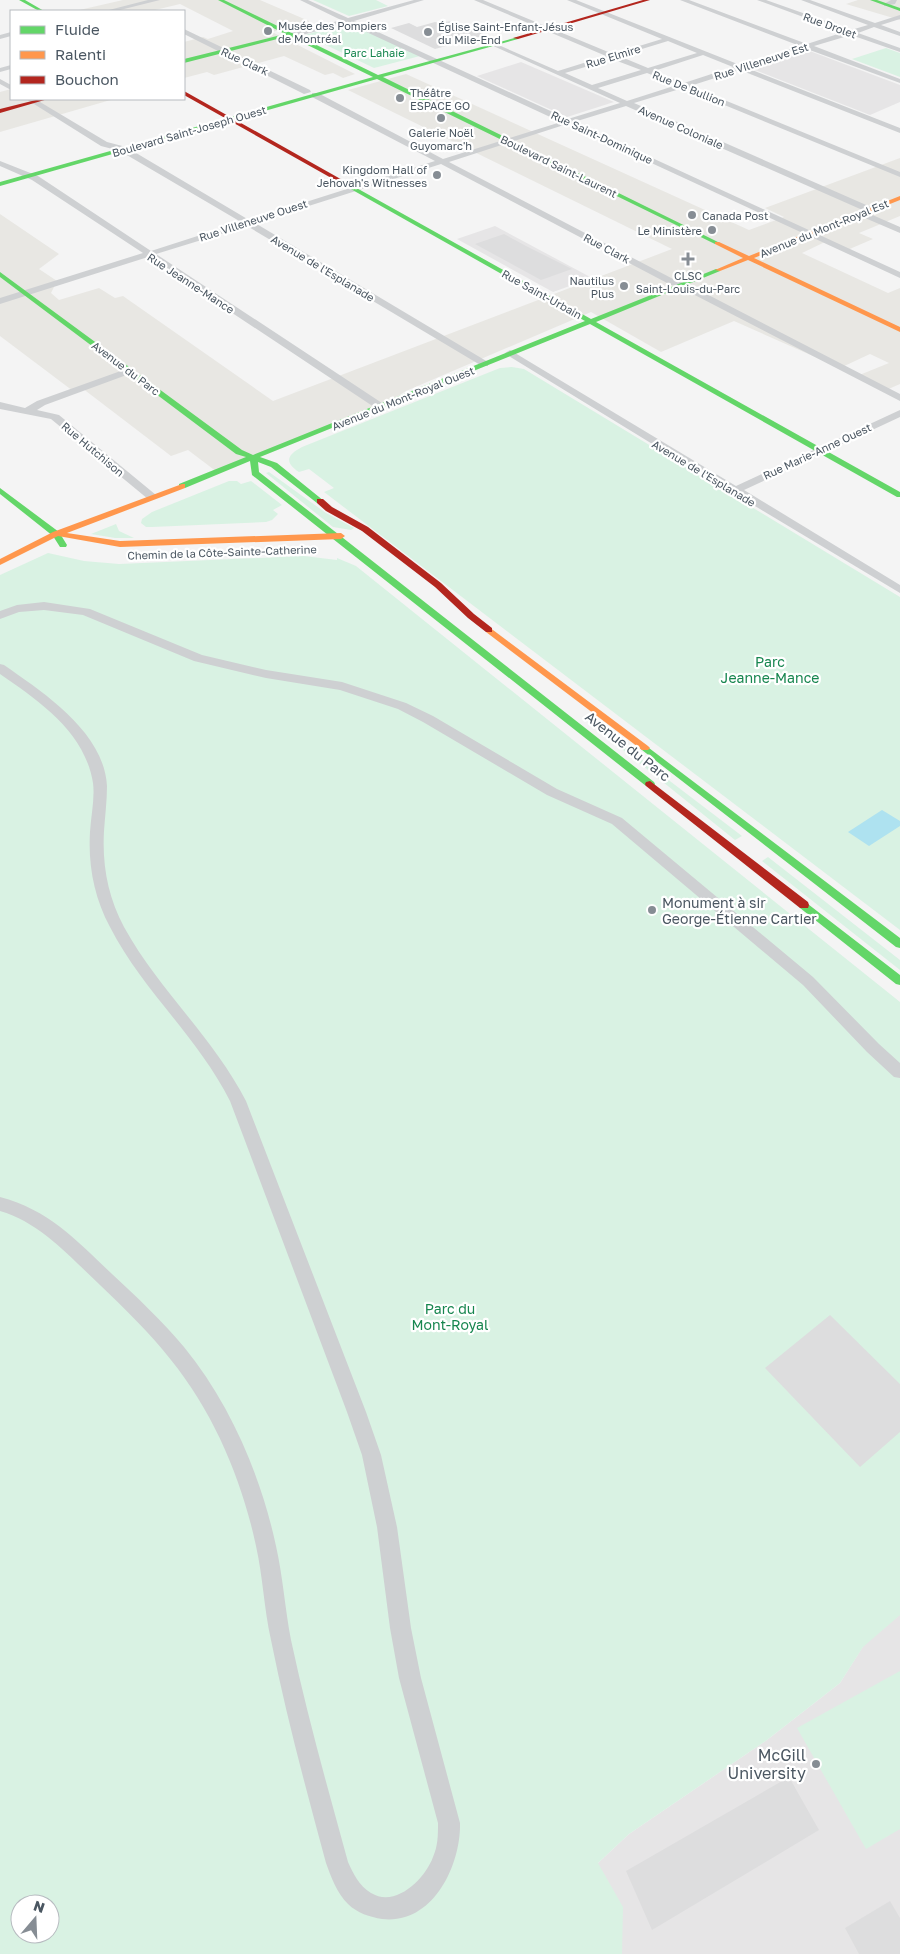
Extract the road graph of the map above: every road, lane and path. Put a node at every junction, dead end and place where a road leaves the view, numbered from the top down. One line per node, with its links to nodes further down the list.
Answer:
1 (21, 0): 17 (main road)
2 (124, 0): 16 (street)
3 (157, 0): 16 (street)
4 (220, 0): 28 (main road, Boulevard Saint-Laurent)
5 (304, 0): 23 (street, Rue Saint-Dominique)
6 (420, 0): 23 (street)
7 (477, 0): 25 (street, Rue De Bullion)
8 (570, 0): 21 (street)
9 (629, 0): 21 (main road)
10 (648, 0): 21 (main road)
11 (683, 0): 32 (street)
12 (760, 0): 27 (street, Rue Drolet)
13 (804, 0): 24 (street)
14 (872, 0): 15 (main road)
15 (890, 2): 20 (main road)
16 (134, 5): 18 (street); 19 (street)
17 (40, 10)
18 (112, 10)
19 (144, 10)
20 (900, 10)
21 (599, 11): 25 (main road); 30 (street)
22 (900, 17): 24 (street, Rue Villeneuve Est)
23 (347, 20): 28 (street); 37 (street, Rue Saint-Dominique)
24 (874, 25): 27 (street, Rue Villeneuve Est); 29 (street)
25 (542, 27): 31 (main road); 36 (street, Rue De Bullion); 37 (main road)
26 (185, 31): 33 (street, Rue Clark)
27 (850, 32): 32 (street, Rue Villeneuve Est); 34 (street, Rue Drolet)
28 (290, 34): 33 (main road); 42 (main road, Boulevard Saint-Laurent)
29 (900, 34)
30 (669, 40): 35 (street); 36 (street, Rue Elmire)
31 (492, 44): 37 (main road); 41 (street, Avenue Coloniale)
32 (807, 46): 39 (street, Rue Villeneuve Est); 43 (street)
33 (224, 50): 38 (main road); 46 (street, Rue Clark)
34 (900, 50)
35 (704, 53): 39 (street); 40 (street)
36 (613, 56): 40 (street, Rue De Bullion); 41 (street, Rue Elmire)
37 (432, 59): 42 (main road, Boulevard Saint-Joseph Ouest); 52 (street, Rue Saint-Dominique)
38 (185, 61)
39 (740, 67): 44 (street, Rue Villeneuve Est); 53 (street)
40 (647, 70): 44 (street, Rue De Bullion); 45 (street)
41 (558, 73): 45 (street, Avenue Coloniale)
42 (375, 76): 46 (main road, Boulevard Saint-Joseph Ouest); 54 (main road, Boulevard Saint-Laurent)
43 (900, 81)
44 (683, 86): 49 (street, Rue Villeneuve Est); 59 (street, Rue De Bullion)
45 (590, 88): 49 (street, Avenue Coloniale)
46 (311, 94): 51 (main road, Boulevard Saint-Joseph Ouest); 56 (street, Rue Clark)
47 (185, 95): 51 (main road, Rue Saint-Urbain)
48 (37, 100): 50 (main road); 55 (street, Avenue de l'Esplanade)
49 (626, 103): 52 (street, Rue Villeneuve Est); 64 (street, Avenue Coloniale)
50 (0, 111)
51 (227, 118): 55 (main road, Boulevard Saint-Joseph Ouest); 62 (main road, Rue Saint-Urbain)
52 (567, 122): 54 (street, Rue Villeneuve Est); 67 (street, Rue Saint-Dominique)
53 (900, 131)
54 (507, 140): 56 (street, Rue Villeneuve Ouest); 69 (main road, Boulevard Saint-Laurent)
55 (118, 148): 58 (main road, Boulevard Saint-Joseph Ouest); 65 (street, Avenue de l'Esplanade)
56 (441, 161): 62 (street, Rue Villeneuve Ouest); 72 (street, Rue Clark)
57 (0, 163): 58 (street, Rue Jeanne-Mance)
58 (23, 175): 60 (main road, Boulevard Saint-Joseph Ouest); 61 (main road, Boulevard Saint-Joseph Ouest); 68 (street, Rue Jeanne-Mance)
59 (900, 176)
60 (0, 178)
61 (0, 184)
62 (352, 189): 65 (street, Rue Villeneuve Ouest); 75 (main road, Rue Saint-Urbain)
63 (900, 198): 64 (main road, Avenue du Mont-Royal Est)
64 (866, 211): 66 (street, Avenue Coloniale); 67 (main road, Avenue du Mont-Royal Est)
65 (247, 222): 68 (street, Rue Villeneuve Ouest); 78 (street, Avenue de l'Esplanade)
66 (900, 230)
67 (809, 234): 69 (main road, Avenue du Mont-Royal Est); 71 (street, Rue Saint-Dominique)
68 (147, 254): 73 (street, Rue Villeneuve Ouest); 82 (street, Rue Jeanne-Mance)
69 (748, 258): 72 (main road, Avenue du Mont-Royal Ouest); 76 (main road, Boulevard Saint-Laurent)
70 (0, 274): 73 (main road, Avenue du Parc)
71 (900, 275)
72 (680, 285): 75 (main road, Avenue du Mont-Royal Ouest); 80 (street, Rue Clark)
73 (26, 292): 74 (street, Rue Villeneuve Ouest); 79 (main road, Avenue du Parc)
74 (0, 301)
75 (590, 321): 77 (main road, Avenue du Mont-Royal Ouest); 85 (main road, Rue Saint-Urbain)
76 (900, 330)
77 (510, 354): 78 (main road, Avenue du Mont-Royal Ouest); 88 (street, Avenue de l'Esplanade)
78 (485, 364): 82 (main road, Avenue du Mont-Royal Ouest)
79 (130, 371): 83 (street); 86 (main road, Avenue du Parc)
80 (900, 398)
81 (0, 405): 83 (street, Rue Hutchison)
82 (381, 407): 86 (main road, Avenue du Mont-Royal Ouest)
83 (28, 411): 90 (street, Rue Hutchison)
84 (900, 412): 85 (street, Rue Marie-Anne Ouest)
85 (820, 450): 88 (street, Rue Marie-Anne Ouest); 89 (main road, Rue Saint-Urbain)
86 (254, 459): 90 (main road, Avenue du Mont-Royal Ouest); 92 (main road, Avenue du Parc); 104 (main road, Avenue du Parc)
87 (0, 490): 91 (main road)
88 (734, 491): 102 (street, Avenue de l'Esplanade)
89 (900, 495)
90 (152, 497): 91 (main road, Avenue du Mont-Royal Ouest)
91 (56, 534): 92 (main road, Chemin de la Côte-Sainte-Catherine); 93 (main road); 94 (main road); 101 (main road)
92 (337, 536): 100 (main road, Avenue du Parc); 104 (main road, Avenue du Parc)
93 (22, 538)
94 (73, 548)
95 (330, 548): 100 (main road, Chemin de la Côte-Sainte-Catherine)
96 (293, 550): 97 (main road, Chemin de la Côte-Sainte-Catherine)
97 (259, 551)
98 (98, 552): 99 (main road, Chemin de la Côte-Sainte-Catherine)
99 (128, 556)
100 (363, 556): 107 (main road, Avenue du Parc)
101 (0, 562)
102 (900, 590)
103 (0, 616): 108 (street)
104 (471, 616): 106 (main road, Avenue du Parc)
105 (0, 668): 109 (street)
106 (900, 944)
107 (900, 981)
108 (900, 1072)
109 (0, 1204)

